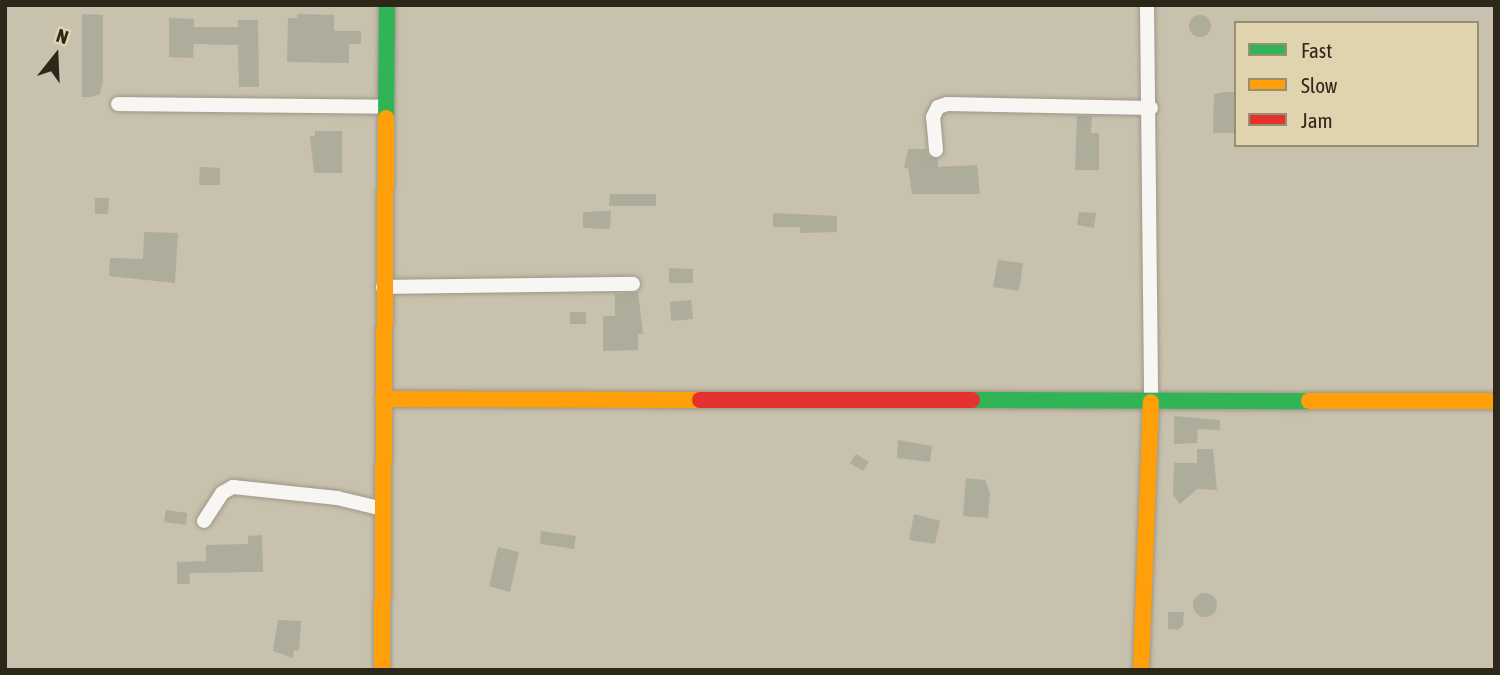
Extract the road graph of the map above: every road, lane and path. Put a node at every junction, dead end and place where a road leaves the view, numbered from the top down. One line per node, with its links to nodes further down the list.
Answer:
1 (387, 5): 6 (street)
2 (1147, 5): 7 (street)
3 (1385, 15): 4 (path)
4 (1495, 15)
5 (118, 104): 6 (street)
6 (384, 107): 10 (street)
7 (1151, 108): 8 (street); 13 (street)
8 (936, 150)
9 (633, 284): 10 (street)
10 (383, 287): 11 (street)
11 (383, 399): 13 (street); 14 (street)
12 (1495, 401): 13 (street)
13 (1151, 402): 17 (street)
14 (383, 509): 15 (street); 16 (street)
15 (204, 521)
16 (382, 670)
17 (1141, 670)

